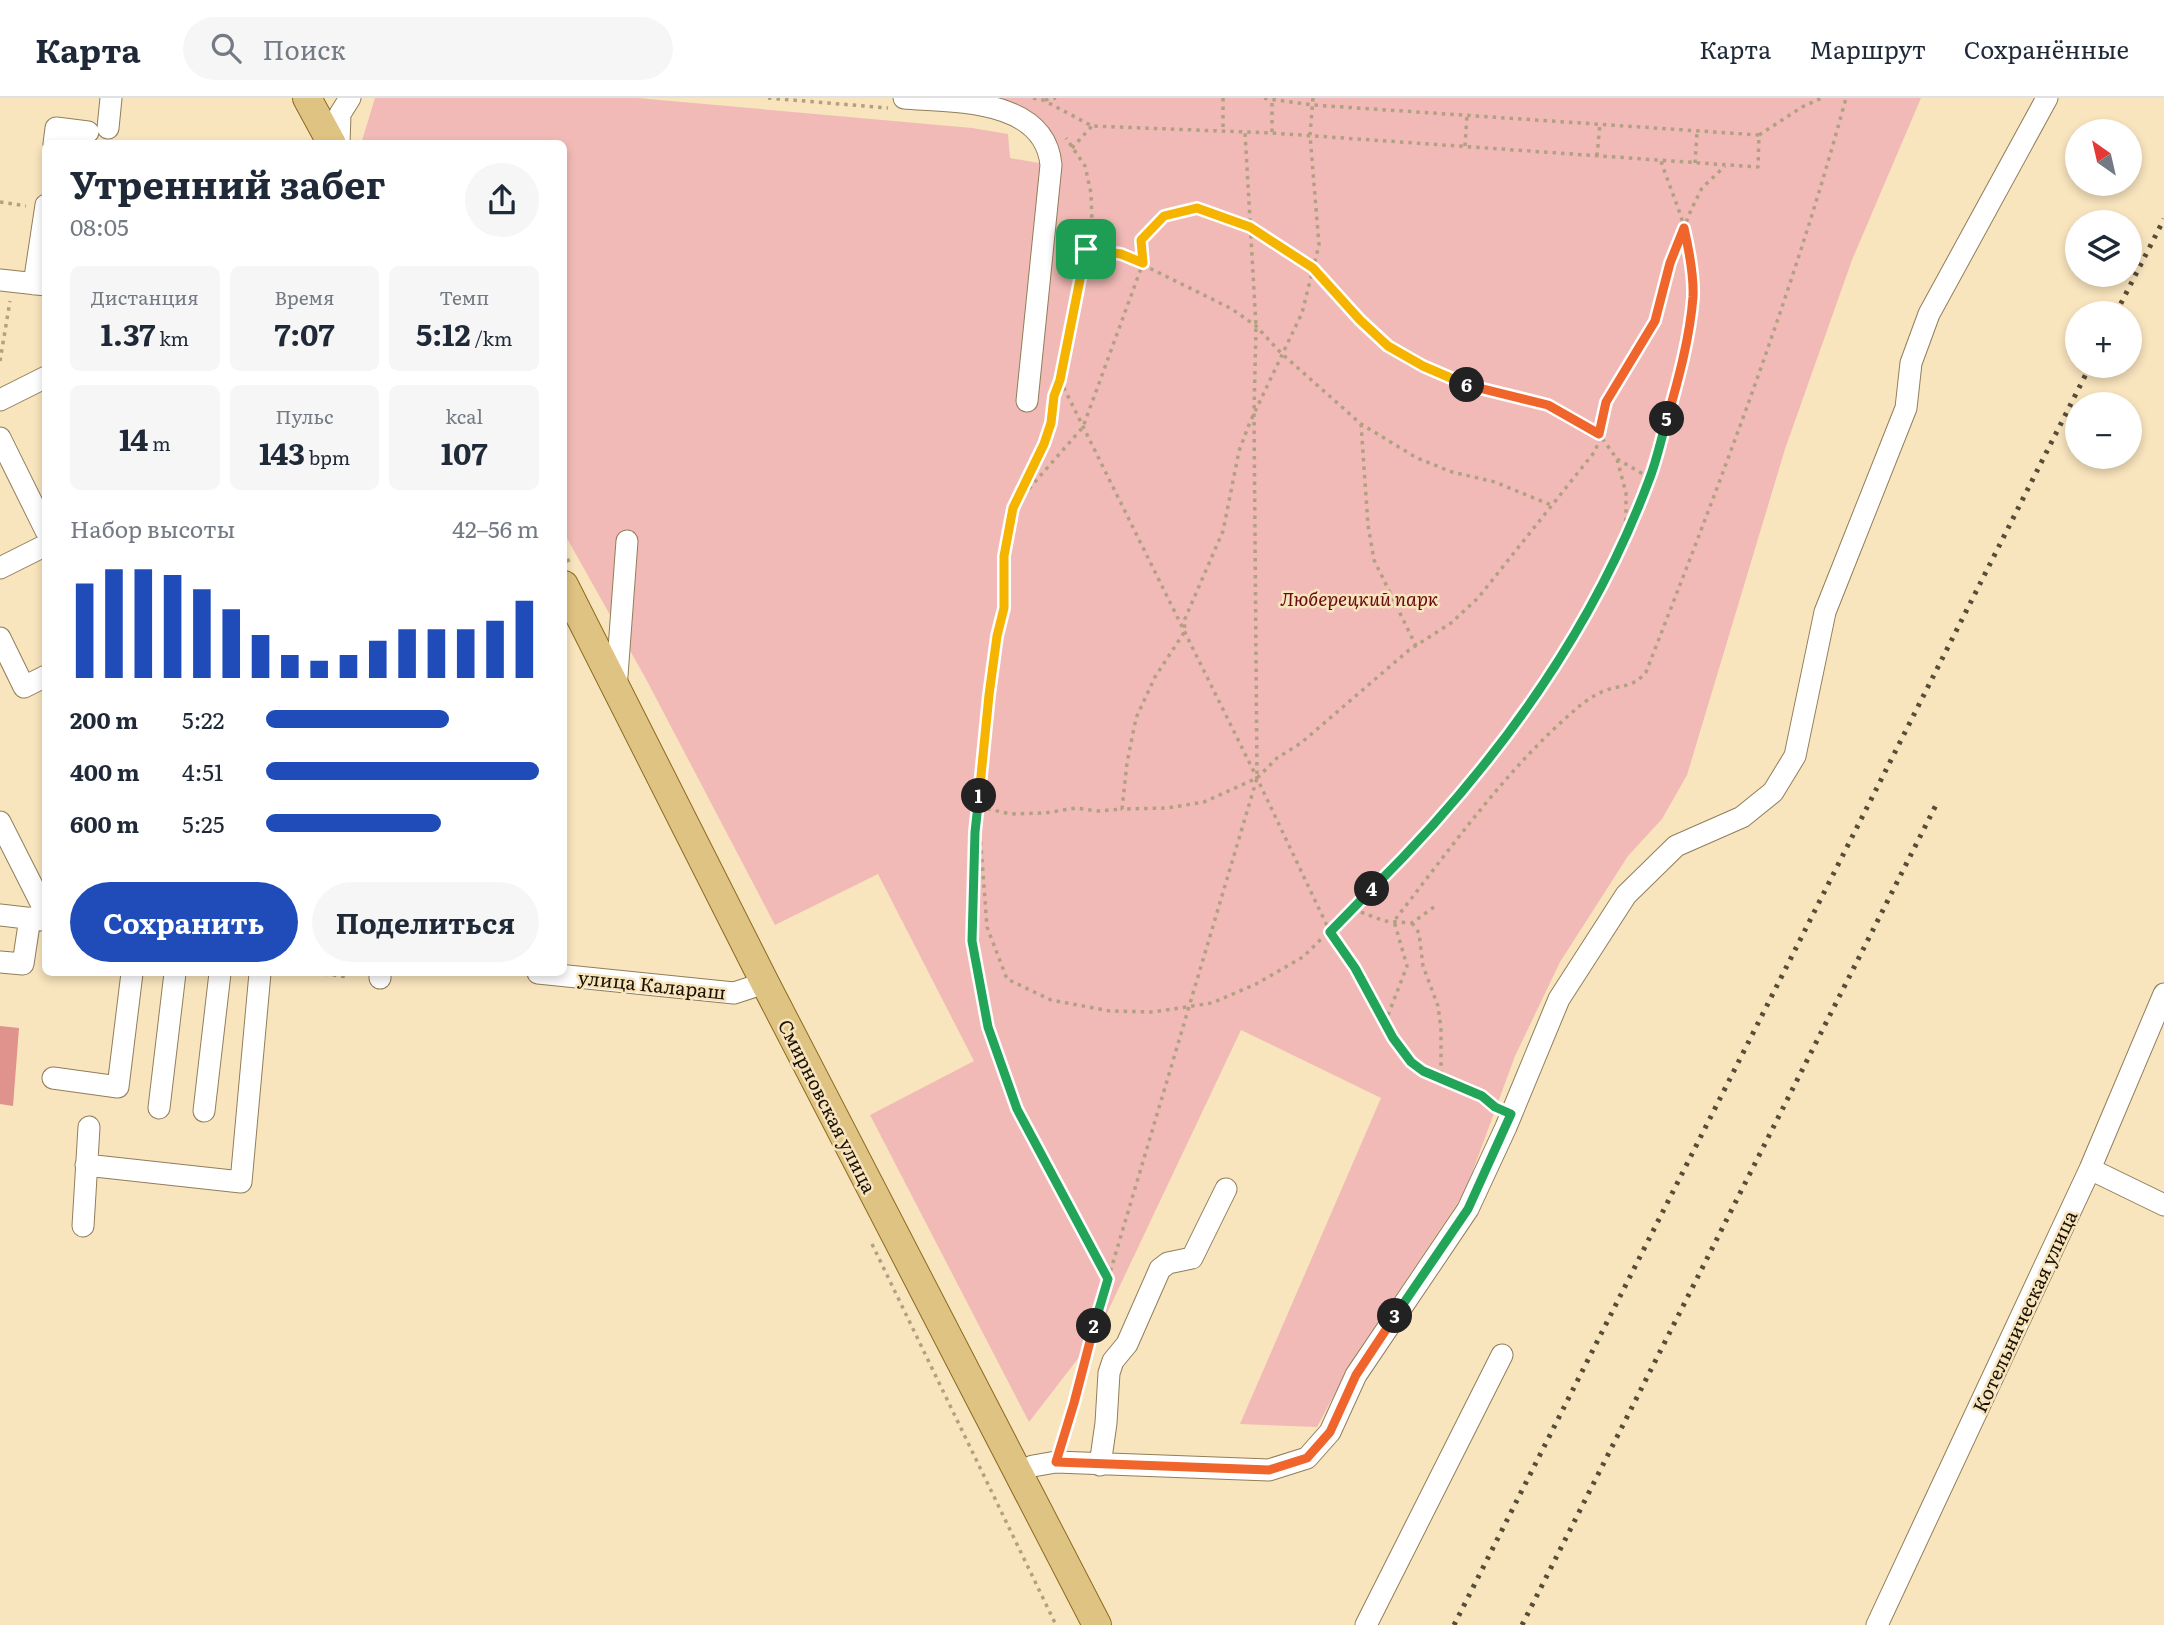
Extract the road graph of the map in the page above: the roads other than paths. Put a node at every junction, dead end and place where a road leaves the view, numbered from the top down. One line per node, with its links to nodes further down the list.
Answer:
1 (111, 98): 6 (street)
2 (307, 98): 7 (main road)
3 (350, 98): 8 (street)
4 (2047, 98): 46 (street)
5 (897, 103): 14 (street)
6 (55, 140)
7 (330, 140)
8 (340, 140)
9 (42, 253): 11 (street)
10 (6, 280): 11 (street)
11 (40, 284)
12 (42, 379): 13 (street)
13 (0, 400)
14 (1027, 401)
15 (0, 438): 16 (street)
16 (5, 461): 17 (street)
17 (39, 500)
18 (627, 541): 24 (street)
19 (42, 547): 20 (street)
20 (0, 568)
21 (567, 591): 24 (main road, Смирновская улица)
22 (0, 638): 23 (street)
23 (42, 678)
24 (616, 689): 34 (main road, Смирновская улица)
25 (0, 822): 27 (street)
26 (0, 915): 27 (street)
27 (40, 917): 28 (street)
28 (0, 962)
29 (567, 974): 34 (street, улица Калараш)
30 (132, 976): 36 (street)
31 (175, 976): 37 (street)
32 (220, 976): 38 (street)
33 (260, 976): 40 (street)
34 (765, 983): 47 (main road, Смирновская улица)
35 (2164, 994): 41 (street, Котельническая улица)
36 (53, 1078)
37 (159, 1108)
38 (204, 1111)
39 (89, 1127): 40 (street)
40 (86, 1165): 44 (street)
41 (2090, 1169): 43 (street); 50 (street, Котельническая улица)
42 (1226, 1189): 46 (street)
43 (2164, 1205)
44 (83, 1226)
45 (1502, 1356): 49 (street)
46 (1100, 1465): 47 (street)
47 (1018, 1473): 48 (main road, Смирновская улица)
48 (1097, 1625)
49 (1366, 1625)
50 (1877, 1625)

